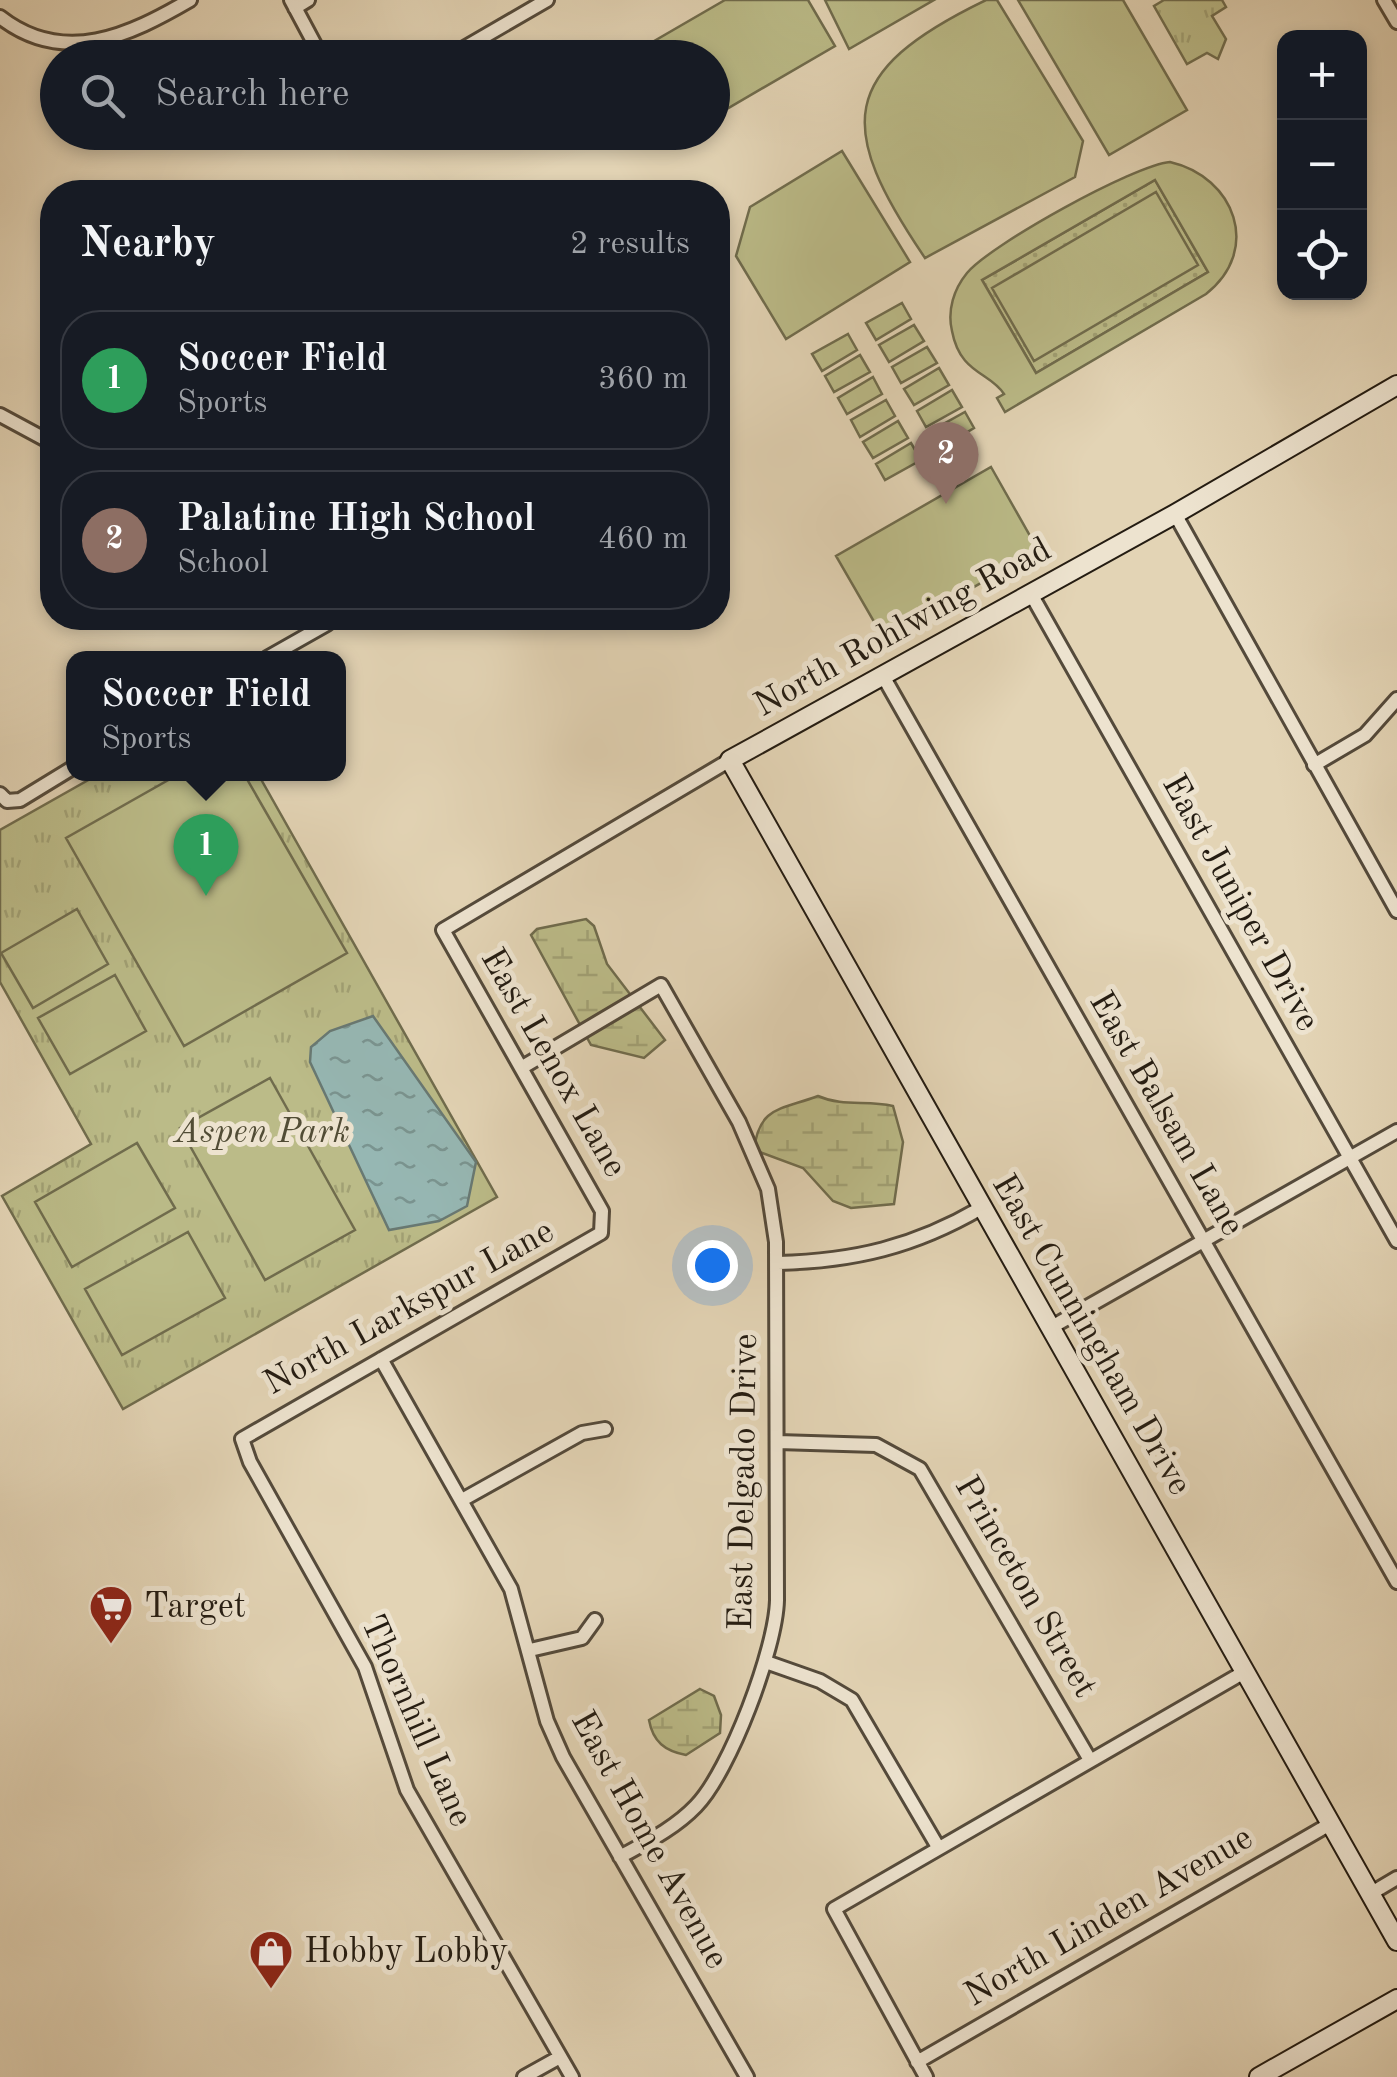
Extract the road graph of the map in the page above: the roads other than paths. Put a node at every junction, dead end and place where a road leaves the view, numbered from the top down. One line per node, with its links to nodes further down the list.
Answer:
1 (190, 0): 9 (street)
2 (308, 0): 5 (street)
3 (547, 0): 11 (street)
4 (1384, 0): 7 (street)
5 (293, 4): 10 (street)
6 (0, 17): 8 (street)
7 (1397, 22)
8 (66, 40)
9 (106, 40)
10 (312, 40)
11 (478, 40)
12 (1397, 385): 15 (street, North Rohlwing Road)
13 (0, 416): 14 (street)
14 (40, 438)
15 (1175, 514): 16 (street, North Rohlwing Road); 22 (street)
16 (1032, 594): 19 (street, North Rohlwing Road); 29 (street, East Juniper Drive)
17 (316, 630): 18 (street)
18 (279, 651)
19 (884, 676): 21 (street, North Rohlwing Road); 32 (street, East Balsam Lane)
20 (1397, 699): 22 (street)
21 (730, 760): 26 (street, North Rohlwing Road); 30 (street, East Cunningham Drive)
22 (1314, 765): 25 (street)
23 (66, 772): 24 (street)
24 (0, 794)
25 (1397, 911)
26 (443, 930): 27 (street, East Lenox Lane)
27 (521, 1068): 31 (street, East Lenox Lane); 34 (street, East Delgado Drive)
28 (1397, 1131): 29 (street)
29 (1350, 1157): 32 (street); 33 (street, East Juniper Drive)
30 (981, 1208): 34 (street); 35 (street, East Cunningham Drive)
31 (604, 1228): 36 (street, North Larkspur Lane)
32 (1204, 1241): 35 (street); 41 (street, East Balsam Lane)
33 (1397, 1241)
34 (778, 1263): 39 (street, East Delgado Drive)
35 (1050, 1328): 45 (street, East Cunningham Drive)
36 (381, 1359): 38 (street, North Larkspur Lane); 40 (street, East Home Avenue)
37 (606, 1429): 40 (street)
38 (242, 1438): 54 (street, Thornhill Lane)
39 (778, 1442): 44 (street, East Delgado Drive); 46 (street, Princeton Street)
40 (462, 1500): 43 (street, East Home Avenue)
41 (1397, 1582)
42 (595, 1620): 43 (street)
43 (530, 1650): 49 (street, East Home Avenue)
44 (766, 1662): 48 (street); 49 (street, East Delgado Drive)
45 (1246, 1672): 46 (street); 47 (street, East Cunningham Drive)
46 (1090, 1760): 48 (street)
47 (1330, 1824): 51 (street, East Cunningham Drive); 55 (street, North Linden Avenue)
48 (938, 1847): 55 (street)
49 (620, 1857): 59 (street, East Home Avenue)
50 (1397, 1878): 51 (street)
51 (1370, 1894): 52 (street, East Cunningham Drive)
52 (1397, 1941)
53 (1397, 1998): 56 (street)
54 (560, 2057): 57 (street); 58 (street, Thornhill Lane)
55 (917, 2062): 60 (street)
56 (1269, 2075)
57 (524, 2077)
58 (572, 2077)
59 (747, 2077)
60 (926, 2077)

